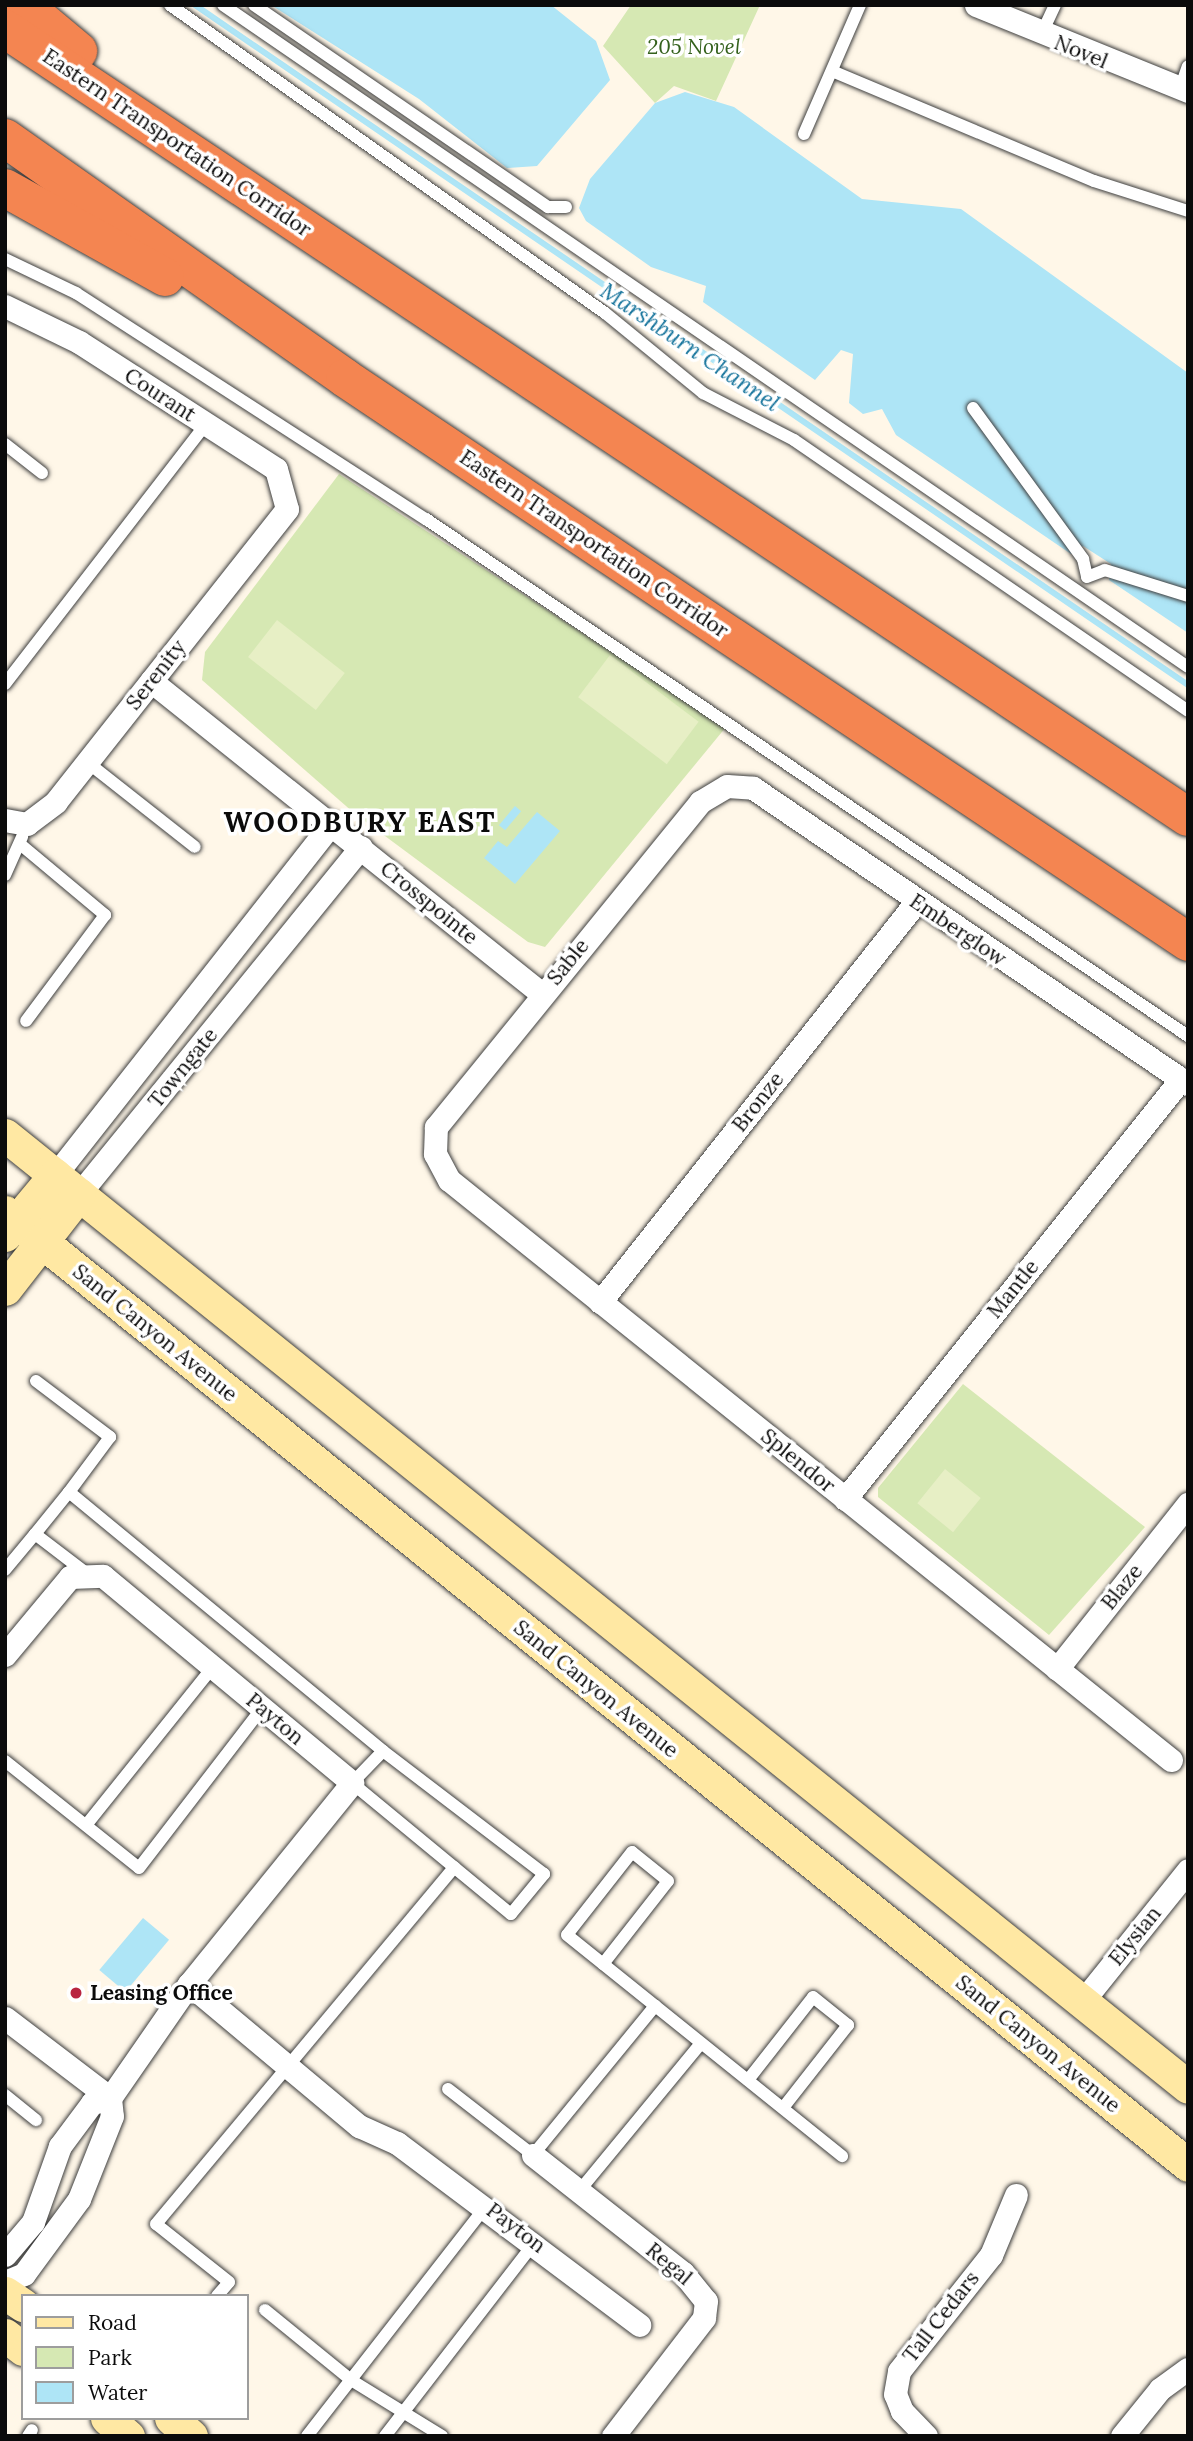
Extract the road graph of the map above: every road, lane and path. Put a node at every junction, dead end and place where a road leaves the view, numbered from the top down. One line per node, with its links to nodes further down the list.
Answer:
1 (23, 5): 13 (highway)
2 (170, 5): 31 (lane)
3 (223, 5): 28 (lane)
4 (254, 5): 17 (lane)
5 (860, 5): 11 (lane)
6 (976, 5): 9 (street, Novel)
7 (1055, 5): 9 (lane)
8 (5, 29): 13 (highway, Eastern Transportation Corridor)
9 (1041, 36): 12 (street, Novel)
10 (1188, 66): 12 (lane)
11 (832, 71): 14 (lane); 18 (lane)
12 (1184, 90)
13 (156, 129): 34 (highway, Eastern Transportation Corridor)
14 (804, 134)
15 (5, 138): 21 (highway, Eastern Transportation Corridor)
16 (5, 188): 21 (highway)
17 (566, 207)
18 (1188, 211)
19 (5, 259): 44 (lane)
20 (5, 306): 23 (street, Courant)
21 (345, 378): 41 (highway, Eastern Transportation Corridor)
22 (973, 408): 27 (lane)
23 (206, 424): 26 (street, Courant); 30 (lane)
24 (5, 444): 25 (lane)
25 (42, 473)
26 (287, 509): 29 (street, Serenity)
27 (1188, 596)
28 (1188, 667)
29 (151, 681): 32 (street, Serenity); 35 (street, Crosspointe)
30 (5, 684)
31 (1188, 711)
32 (87, 762): 36 (street, Serenity); 37 (lane)
33 (727, 786): 40 (street, Emberglow); 42 (street, Sable)
34 (1188, 817)
35 (332, 824): 38 (street, Crosspointe); 48 (street, Towngate)
36 (16, 828): 39 (lane); 43 (lane)
37 (195, 847)
38 (361, 848): 42 (street, Crosspointe); 48 (street, Towngate)
39 (5, 875)
40 (916, 902): 45 (street, Emberglow); 51 (street, Bronze)
41 (1188, 942)
42 (542, 994): 47 (street, Sable)
43 (26, 1021)
44 (1188, 1036)
45 (1184, 1082): 54 (street, Mantle)
46 (5, 1135): 48 (main road)
47 (435, 1154): 51 (street, Splendor)
48 (67, 1184): 49 (main road, Towngate); 72 (main road)
49 (17, 1227): 50 (main road, Towngate); 86 (main road, Sand Canyon Avenue)
50 (5, 1289)
51 (600, 1302): 54 (street, Splendor)
52 (36, 1381): 53 (lane)
53 (69, 1492): 56 (lane); 63 (lane)
54 (845, 1499): 61 (street, Splendor)
55 (1188, 1504): 61 (street, Blaze)
56 (35, 1534): 57 (lane); 58 (lane)
57 (5, 1570)
58 (86, 1573): 59 (street); 60 (street, Payton)
59 (5, 1655)
60 (213, 1667): 62 (street, Payton); 67 (lane)
61 (1057, 1669): 65 (street, Splendor)
62 (262, 1708): 66 (street, Payton); 67 (lane)
63 (383, 1751): 66 (lane); 68 (lane)
64 (5, 1760): 67 (lane)
65 (1171, 1760)
66 (352, 1783): 68 (lane); 71 (street)
67 (87, 1824)
68 (454, 1867): 76 (lane)
69 (1188, 1870): 72 (street, Elysian)
70 (603, 1964): 70 (lane); 73 (lane)
71 (189, 1984): 76 (street, Payton); 81 (street)
72 (1082, 2002): 78 (main road)
73 (655, 2006): 75 (lane); 84 (lane)
74 (5, 2018): 81 (street)
75 (701, 2043): 77 (lane); 87 (lane)
76 (289, 2068): 89 (street, Payton); 94 (lane)
77 (748, 2080): 82 (lane); 82 (lane)
78 (1188, 2087)
79 (448, 2089): 84 (lane)
80 (5, 2095): 83 (lane)
81 (110, 2098): 91 (street); 92 (street)
82 (783, 2108): 85 (lane)
83 (37, 2120)
84 (533, 2155): 87 (street, Regal)
85 (842, 2156)
86 (1188, 2165)
87 (580, 2190): 105 (street, Regal)
88 (1016, 2195): 111 (street, Tall Cedars)
89 (486, 2206): 90 (street, Payton); 101 (lane)
90 (535, 2242): 97 (street, Payton); 102 (lane)
91 (5, 2255)
92 (5, 2282)
93 (5, 2292): 95 (main road)
94 (220, 2294)
95 (21, 2304)
96 (265, 2310): 101 (lane)
97 (639, 2325)
98 (5, 2335): 99 (main road)
99 (21, 2347)
100 (1188, 2369): 112 (street)
101 (351, 2379): 102 (lane); 108 (lane)
102 (405, 2410): 109 (lane); 110 (lane)
103 (109, 2420): 106 (main road)
104 (173, 2420): 107 (main road)
105 (613, 2435)
106 (128, 2436)
107 (191, 2436)
108 (307, 2436)
109 (385, 2436)
110 (442, 2436)
111 (926, 2436)
112 (1122, 2436)

